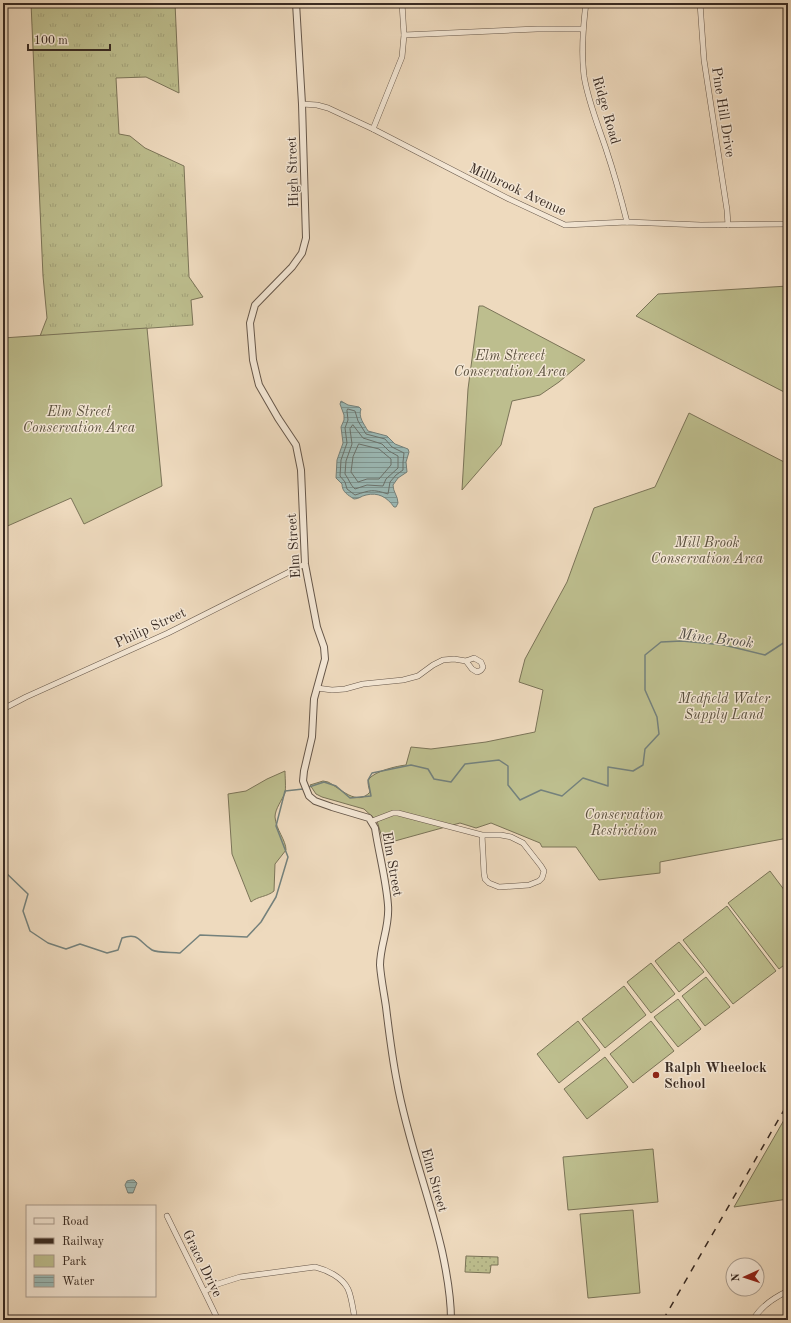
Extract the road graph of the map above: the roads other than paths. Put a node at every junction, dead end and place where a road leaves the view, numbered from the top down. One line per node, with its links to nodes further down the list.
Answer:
1 (296, 3): 7 (street, High Street)
2 (402, 3): 6 (street)
3 (586, 3): 5 (street, Ridge Road)
4 (700, 3): 11 (street, Pine Hill Drive)
5 (583, 29): 6 (street); 9 (street, Ridge Road)
6 (404, 35): 8 (street)
7 (302, 104): 8 (street, Millbrook Avenue); 12 (street, High Street)
8 (373, 129): 9 (street, Millbrook Avenue)
9 (627, 222): 11 (street, Millbrook Avenue)
10 (788, 224): 11 (street, Millbrook Avenue)
11 (728, 225)
12 (251, 322): 13 (street, Elm Street)
13 (305, 564): 15 (street, Elm Street); 16 (street, Philip Street)
14 (466, 661): 15 (street)
15 (316, 688): 17 (street, Elm Street)
16 (3, 708)
17 (372, 821): 18 (street); 24 (street, Elm Street)
18 (482, 835): 18 (street)
19 (167, 1216): 20 (street, Grace Drive)
20 (205, 1291): 22 (street, Grace Drive); 23 (street)
21 (788, 1291): 25 (street)
22 (218, 1320)
23 (355, 1320)
24 (451, 1320)
25 (753, 1320)

